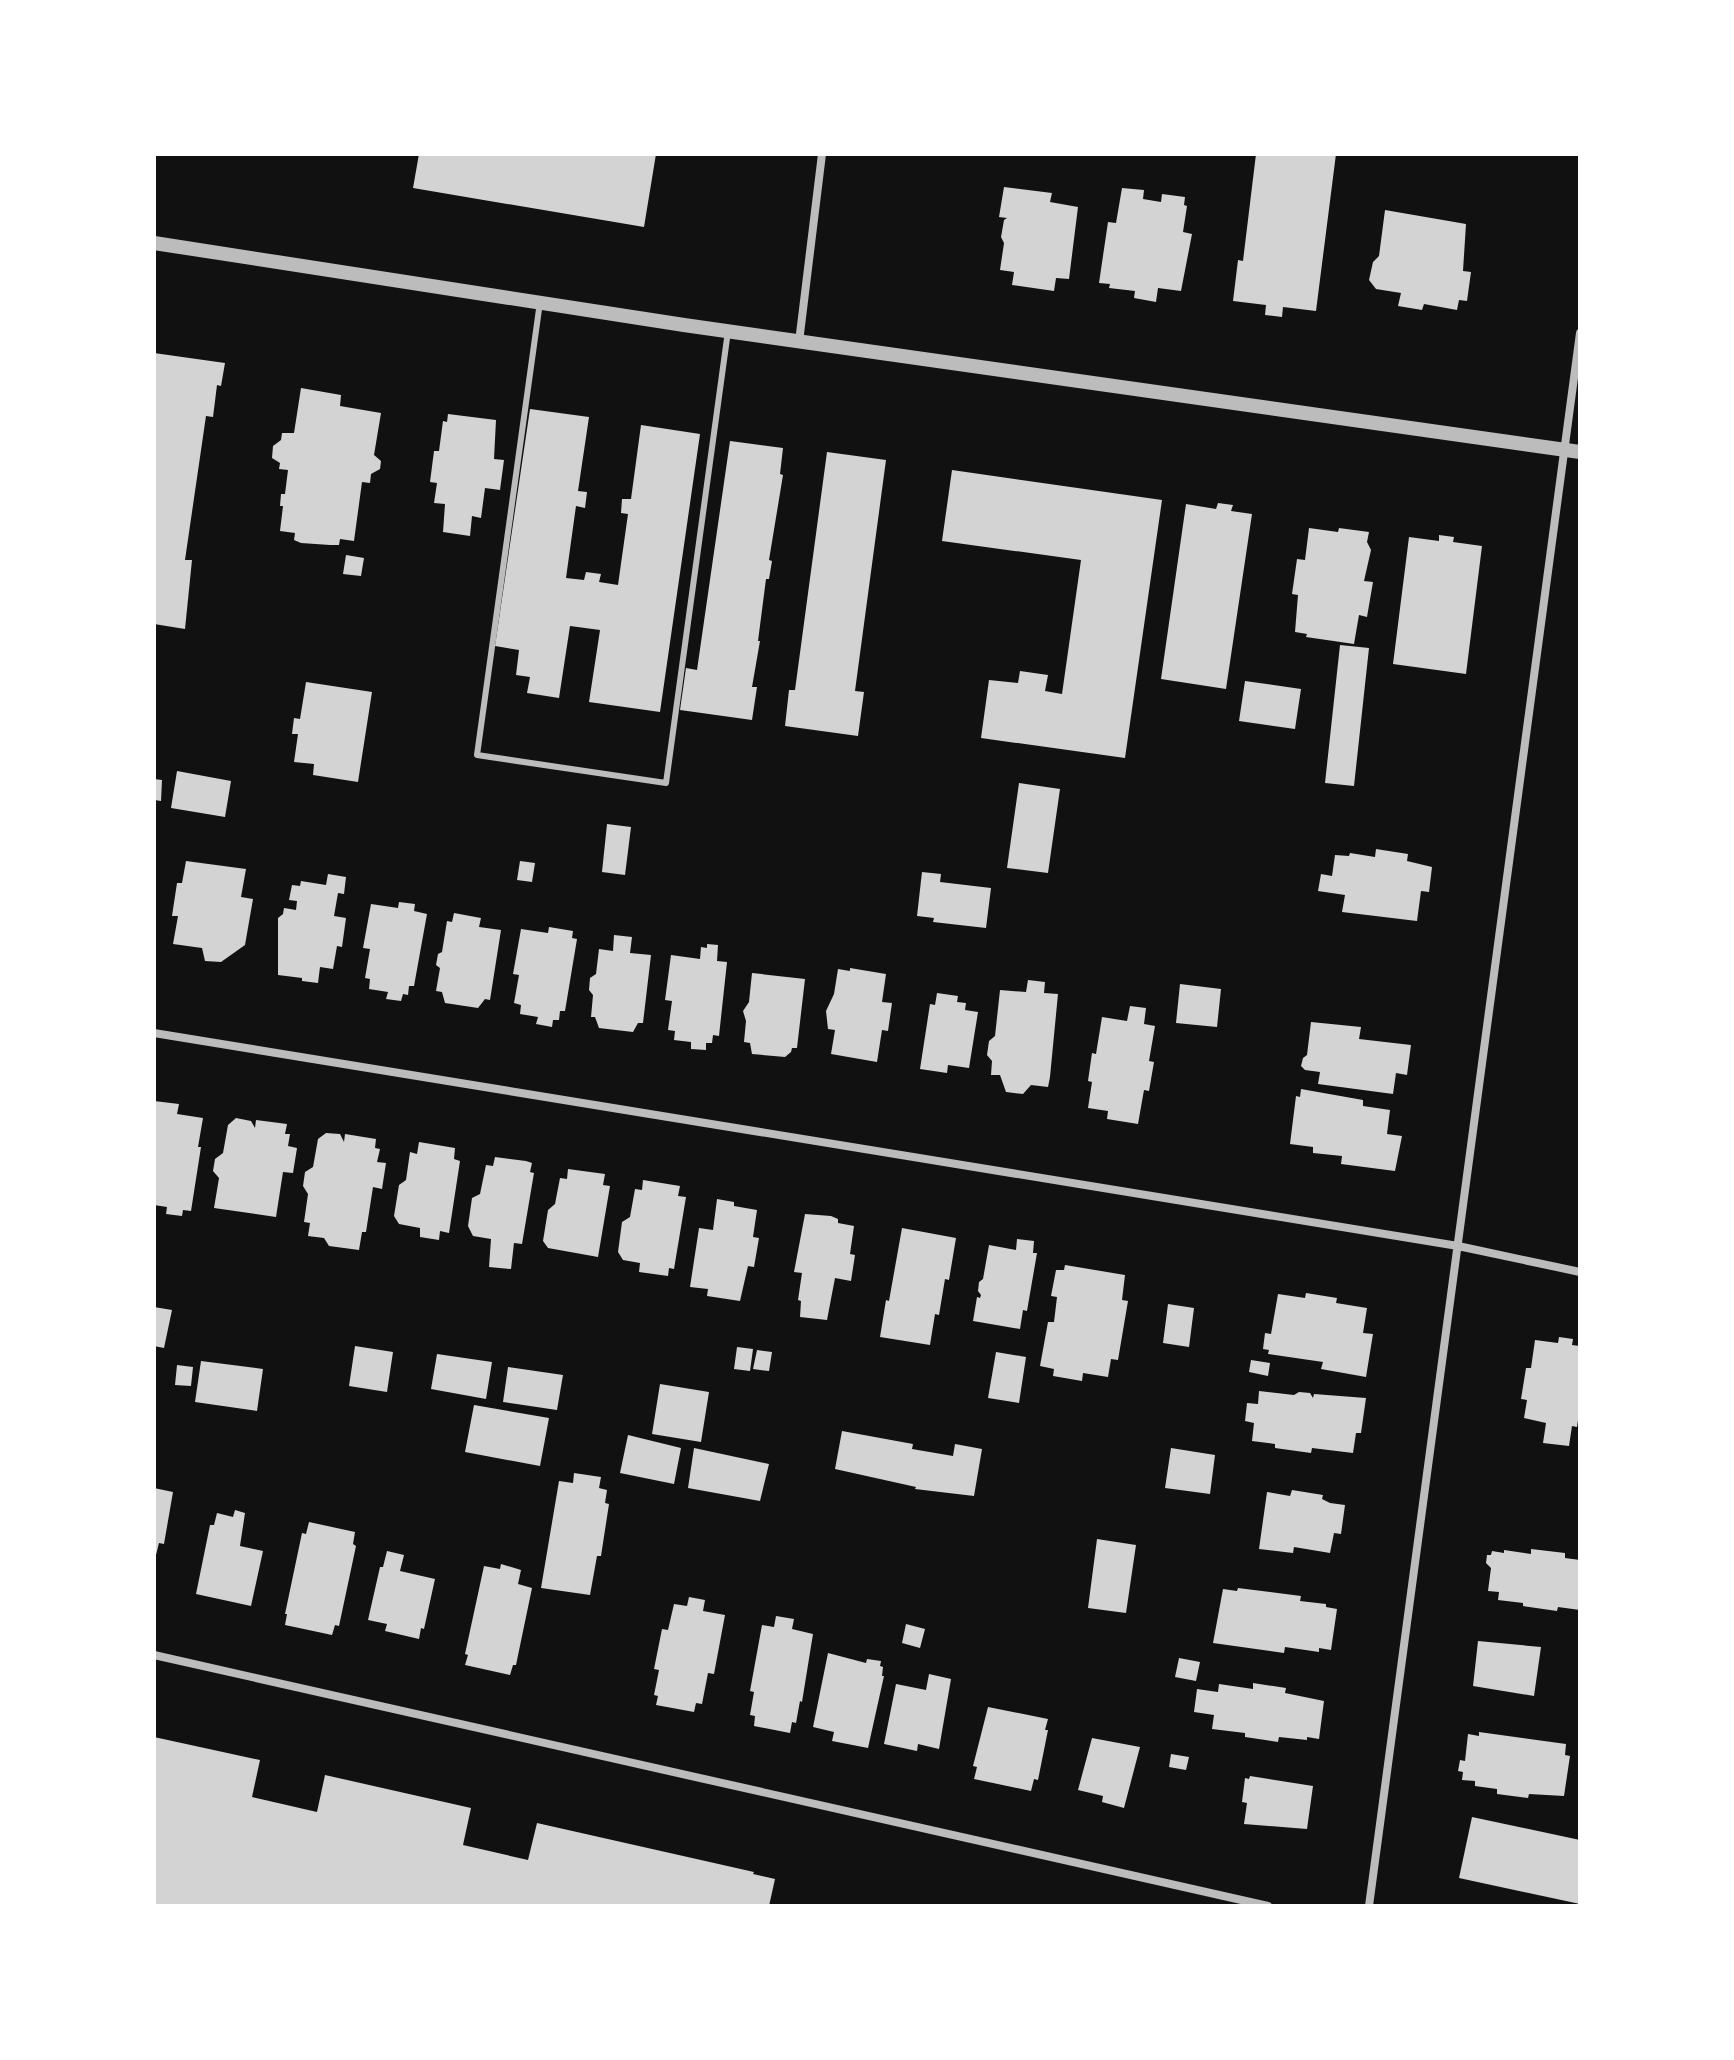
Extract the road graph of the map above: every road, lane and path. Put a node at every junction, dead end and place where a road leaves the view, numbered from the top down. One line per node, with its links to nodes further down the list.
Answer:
1 (822, 154): 6 (street)
2 (154, 243): 3 (street)
3 (540, 302): 4 (street); 4 (lane)
4 (728, 331): 6 (street)
5 (1580, 333): 7 (street)
6 (799, 342): 7 (street)
7 (1564, 450): 8 (street); 10 (street)
8 (1580, 452)
9 (154, 1033): 10 (street)
10 (1458, 1246): 11 (street); 14 (street)
11 (1580, 1272)
12 (154, 1655): 13 (street)
13 (1268, 1906)
14 (1369, 1906)

